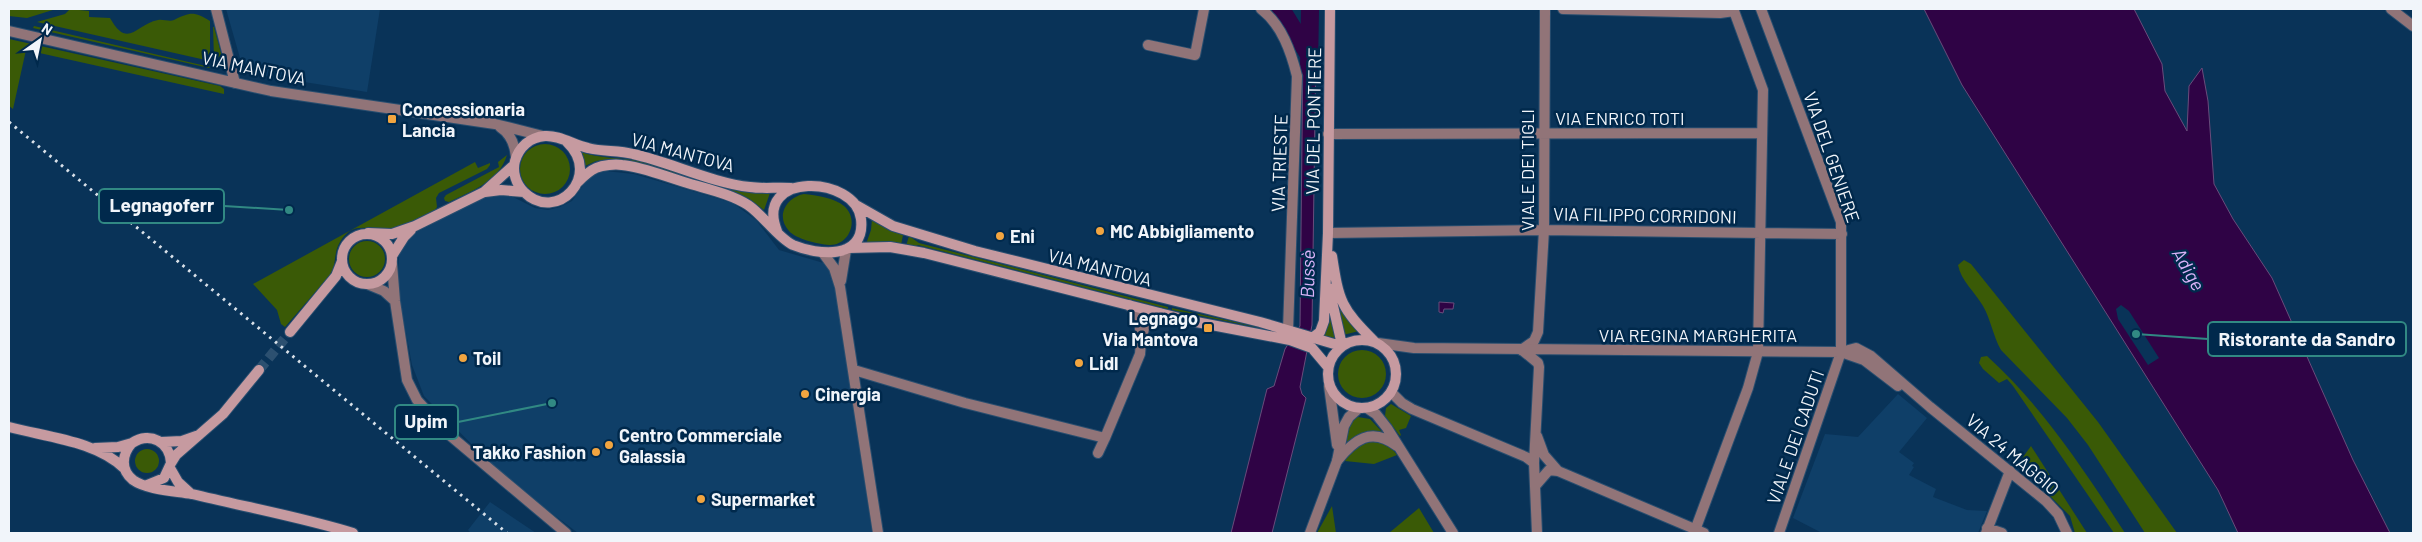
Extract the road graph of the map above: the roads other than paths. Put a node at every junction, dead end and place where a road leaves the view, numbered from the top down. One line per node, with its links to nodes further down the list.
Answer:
1 (216, 9): 12 (street)
2 (1204, 9): 11 (street)
3 (1261, 9): 45 (street, VIA TRIESTE)
4 (1330, 9): 15 (main road, VIA DEL PONTIERE)
5 (1545, 9): 16 (street, VIALE DEI TIGLI)
6 (1563, 9): 14 (street)
7 (1761, 9): 31 (street, VIA DEL GENIERE)
8 (2391, 9): 9 (street)
9 (2413, 26)
10 (9, 31): 12 (street, VIA MANTOVA)
11 (1148, 45)
12 (235, 83): 13 (street, VIA MANTOVA)
13 (495, 124): 17 (street, VIA MANTOVA); 19 (street)
14 (1762, 133): 16 (street, VIA ENRICO TOTI); 30 (street)
15 (1328, 134): 16 (street, VIA ENRICO TOTI); 29 (main road, VIA DEL PONTIERE)
16 (1544, 134): 27 (street, VIALE DEI TIGLI)
17 (543, 136): 18 (main road, VIA MANTOVA); 19 (main road)
18 (567, 142): 20 (main road); 21 (main road, VIA MANTOVA)
19 (515, 161): 22 (main road); 23 (main road)
20 (578, 182): 23 (main road, VIA MANTOVA); 26 (main road, VIA MANTOVA)
21 (791, 188): 24 (main road, VIA MANTOVA); 26 (main road)
22 (484, 192): 23 (main road, VIA MANTOVA); 25 (main road)
23 (524, 192)
24 (856, 205): 32 (main road); 45 (main road, VIA MANTOVA)
25 (415, 226): 28 (main road); 35 (main road)
26 (777, 230): 33 (main road, VIA MANTOVA)
27 (1544, 230): 29 (street, VIA FILIPPO CORRIDONI); 30 (street, VIA FILIPPO CORRIDONI); 44 (street, VIALE DEI TIGLI)
28 (368, 233): 34 (main road); 35 (main road)
29 (1328, 233): 36 (main road, VIA DEL PONTIERE); 48 (main road, VIA DEL PONTIERE)
30 (1759, 233): 31 (street, VIA FILIPPO CORRIDONI); 52 (street)
31 (1842, 234): 53 (street, VIA DEL GENIERE)
32 (847, 249): 33 (main road, VIA MANTOVA); 38 (street); 41 (main road, VIA MANTOVA)
33 (823, 253): 38 (street)
34 (342, 260): 37 (main road); 39 (main road)
35 (392, 260): 37 (main road); 40 (street)
36 (1326, 272): 47 (main road, VIA DEL PONTIERE); 49 (main road, VIA DEL PONTIERE)
37 (362, 283): 39 (main road); 40 (street)
38 (840, 287): 57 (street)
39 (322, 294): 43 (main road)
40 (395, 301): 83 (street)
41 (1129, 305): 42 (main road, VIA MANTOVA); 46 (street)
42 (1159, 313): 45 (main road, VIA MANTOVA); 46 (street)
43 (290, 332)
44 (1538, 332): 50 (street); 51 (street)
45 (1291, 334): 47 (main road, VIA MANTOVA)
46 (1141, 342): 64 (street)
47 (1312, 343): 49 (main road, VIA MANTOVA); 55 (main road)
48 (1376, 343): 49 (main road); 50 (street, VIA REGINA MARGHERITA); 59 (main road)
49 (1342, 346): 55 (main road)
50 (1521, 350): 51 (street, VIA REGINA MARGHERITA); 54 (street)
51 (1552, 350): 52 (street, VIA REGINA MARGHERITA); 54 (street)
52 (1758, 352): 53 (street, VIA REGINA MARGHERITA); 81 (street)
53 (1841, 352): 75 (street, VIA 24 MAGGIO); 88 (street, VIALE DEI CADUTI)
54 (1538, 363): 62 (street)
55 (1328, 367): 58 (main road)
56 (259, 370): 63 (main road)
57 (854, 370): 64 (street); 84 (street)
58 (1329, 386): 60 (main road); 70 (street)
59 (1391, 392): 60 (main road); 71 (street)
60 (1363, 408): 68 (street); 70 (street)
61 (9, 427): 67 (main road)
62 (1536, 431): 71 (street); 74 (street)
63 (200, 434): 65 (main road); 72 (main road)
64 (1105, 438): 69 (street)
65 (161, 442): 66 (main road); 72 (main road)
66 (132, 443): 67 (main road); 73 (main road)
67 (84, 446): 73 (main road)
68 (1400, 448): 70 (street); 86 (street)
69 (1098, 453)
70 (1337, 461): 85 (street)
71 (1534, 462): 77 (street)
72 (170, 466): 76 (main road); 78 (main road)
73 (125, 469): 76 (main road)
74 (1558, 471): 77 (street); 81 (street)
75 (2010, 471): 79 (street); 80 (street, VIA 24 MAGGIO)
76 (147, 485): 78 (main road)
77 (1536, 485): 87 (street)
78 (191, 494): 82 (main road)
79 (1986, 531): 89 (street)
80 (2066, 531)
81 (1698, 532)
82 (353, 533)
83 (566, 533)
84 (878, 533)
85 (1310, 533)
86 (1453, 533)
87 (1537, 533)
88 (1779, 533)
89 (2002, 533)

